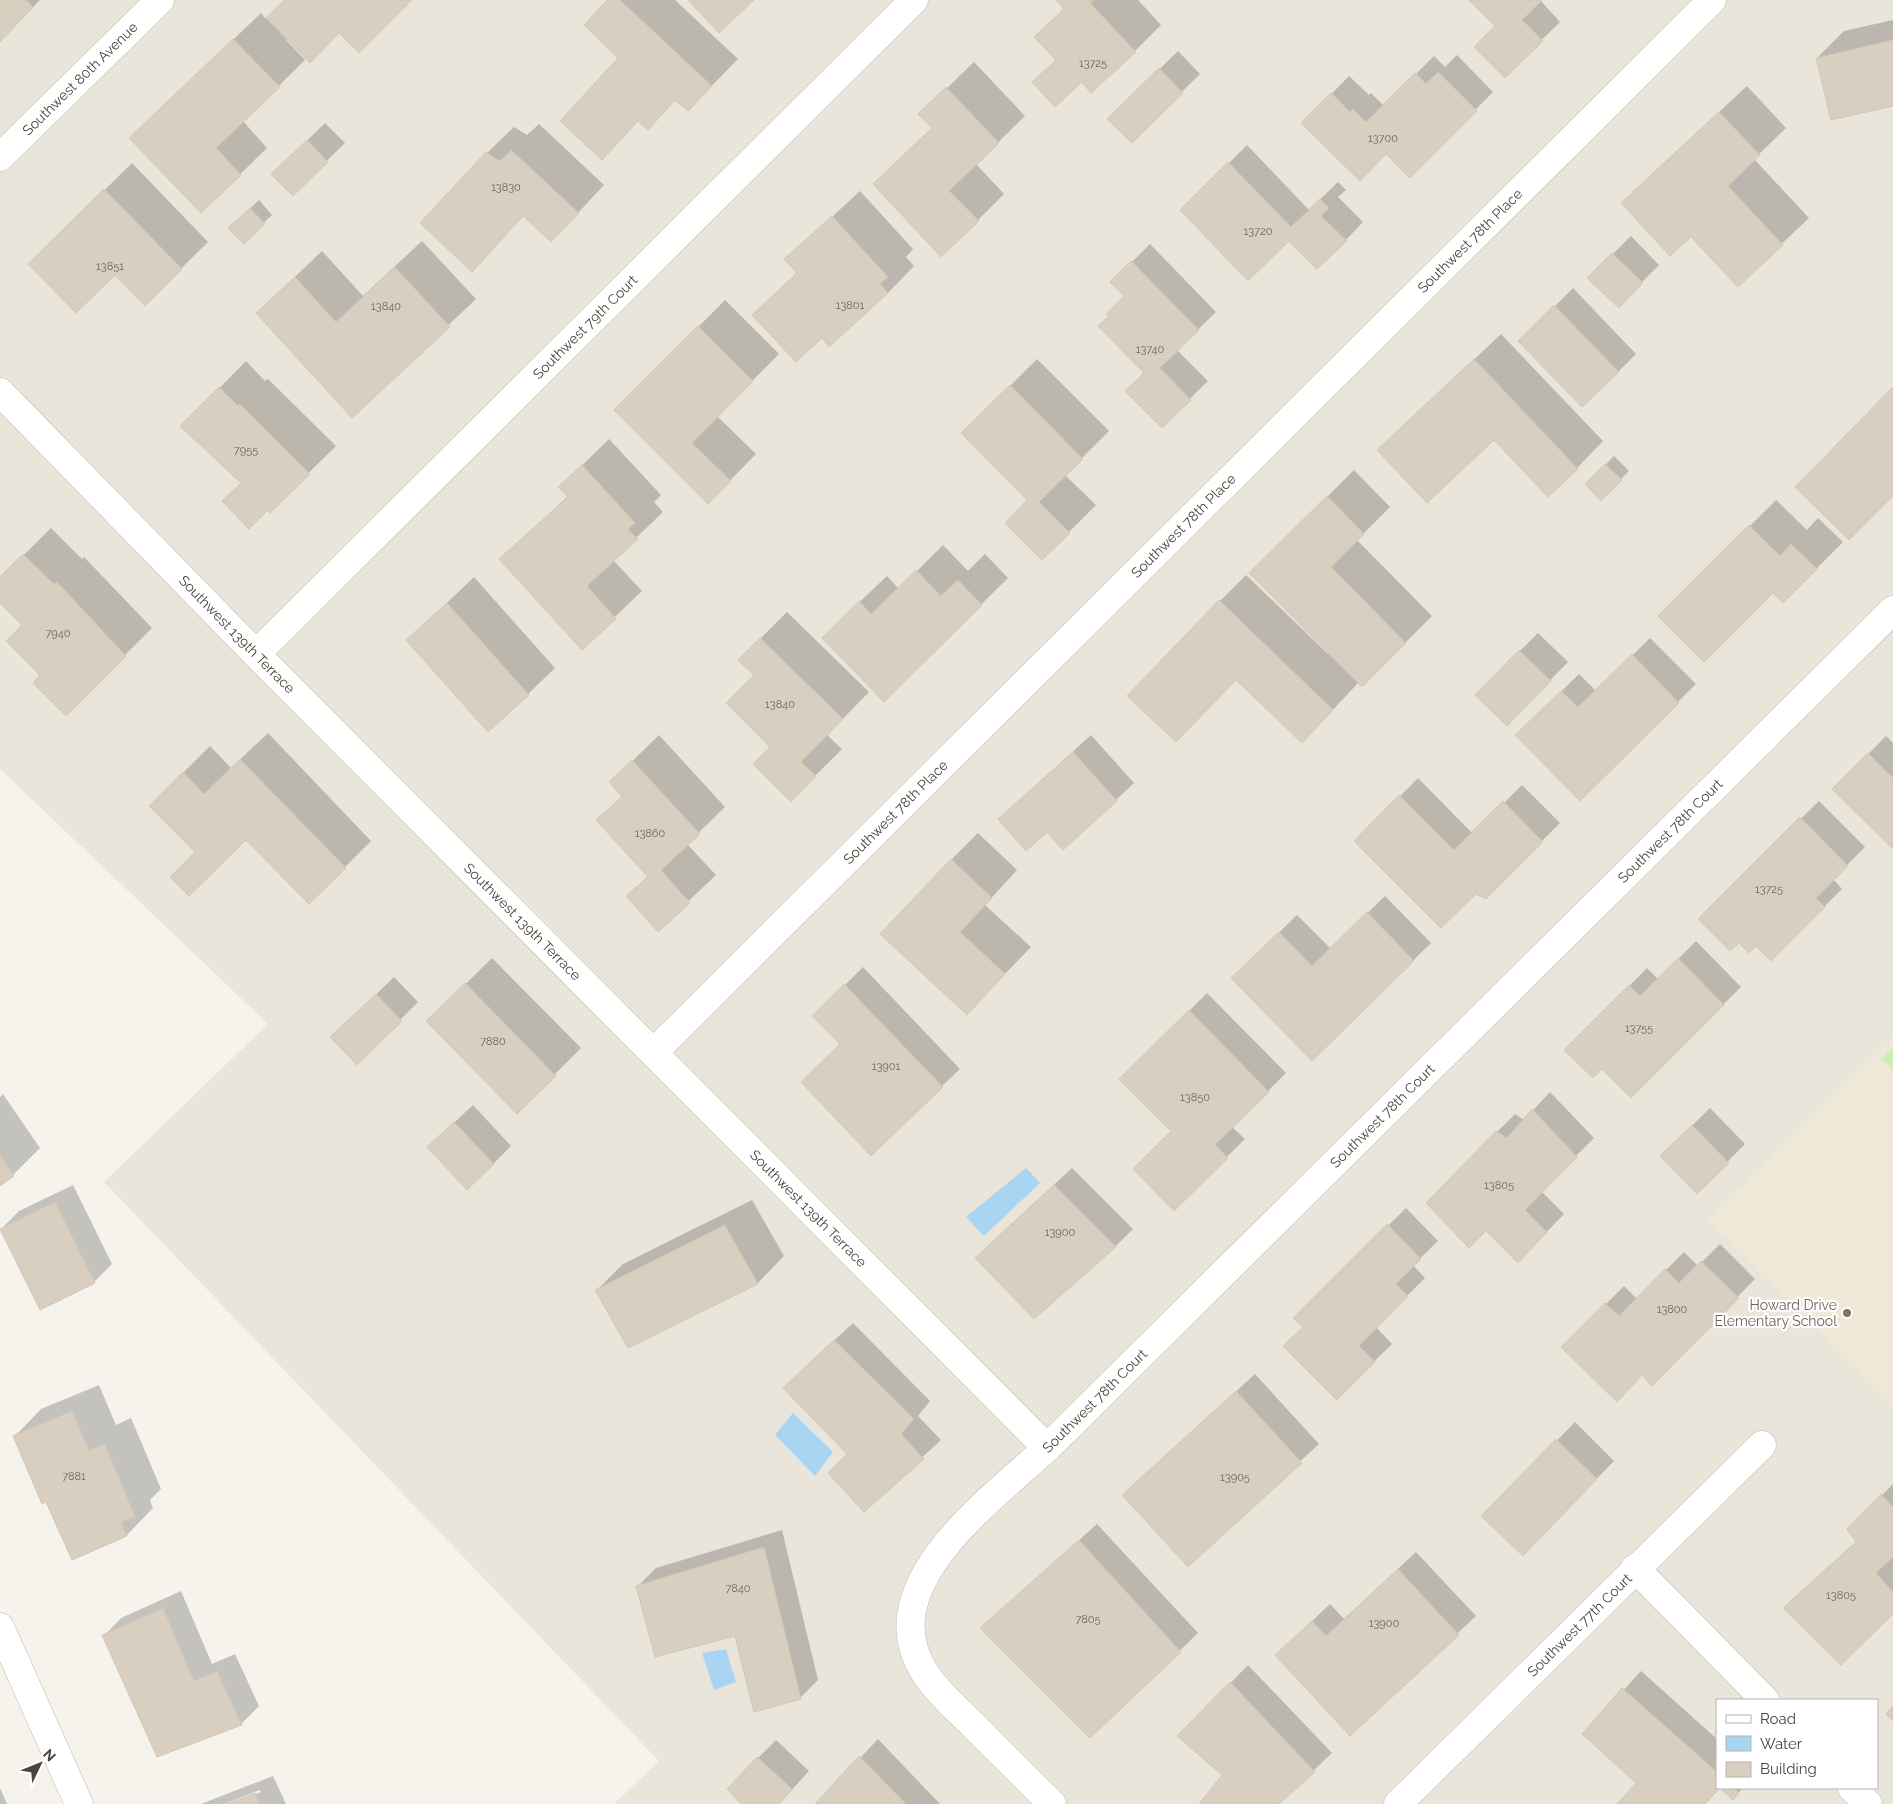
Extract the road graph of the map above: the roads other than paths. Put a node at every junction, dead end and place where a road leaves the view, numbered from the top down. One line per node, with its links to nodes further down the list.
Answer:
1 (160, 0): 4 (street, Southwest 80th Avenue)
2 (914, 0): 7 (street, Southwest 79th Court)
3 (1712, 0): 8 (street, Southwest 78th Place)
4 (0, 157)
5 (0, 392): 7 (street, Southwest 139th Terrace)
6 (1893, 610): 10 (street, Southwest 78th Court)
7 (256, 654): 8 (street, Southwest 139th Terrace)
8 (653, 1052): 10 (street, Southwest 139th Terrace)
9 (1762, 1445): 11 (street, Southwest 77th Court)
10 (1048, 1448): 16 (street, Southwest 78th Court)
11 (1635, 1568): 13 (street); 17 (street, Southwest 77th Court)
12 (0, 1627): 15 (street)
13 (1765, 1699)
14 (1853, 1789): 18 (street)
15 (78, 1804)
16 (1052, 1804)
17 (1398, 1804)
18 (1868, 1804)

